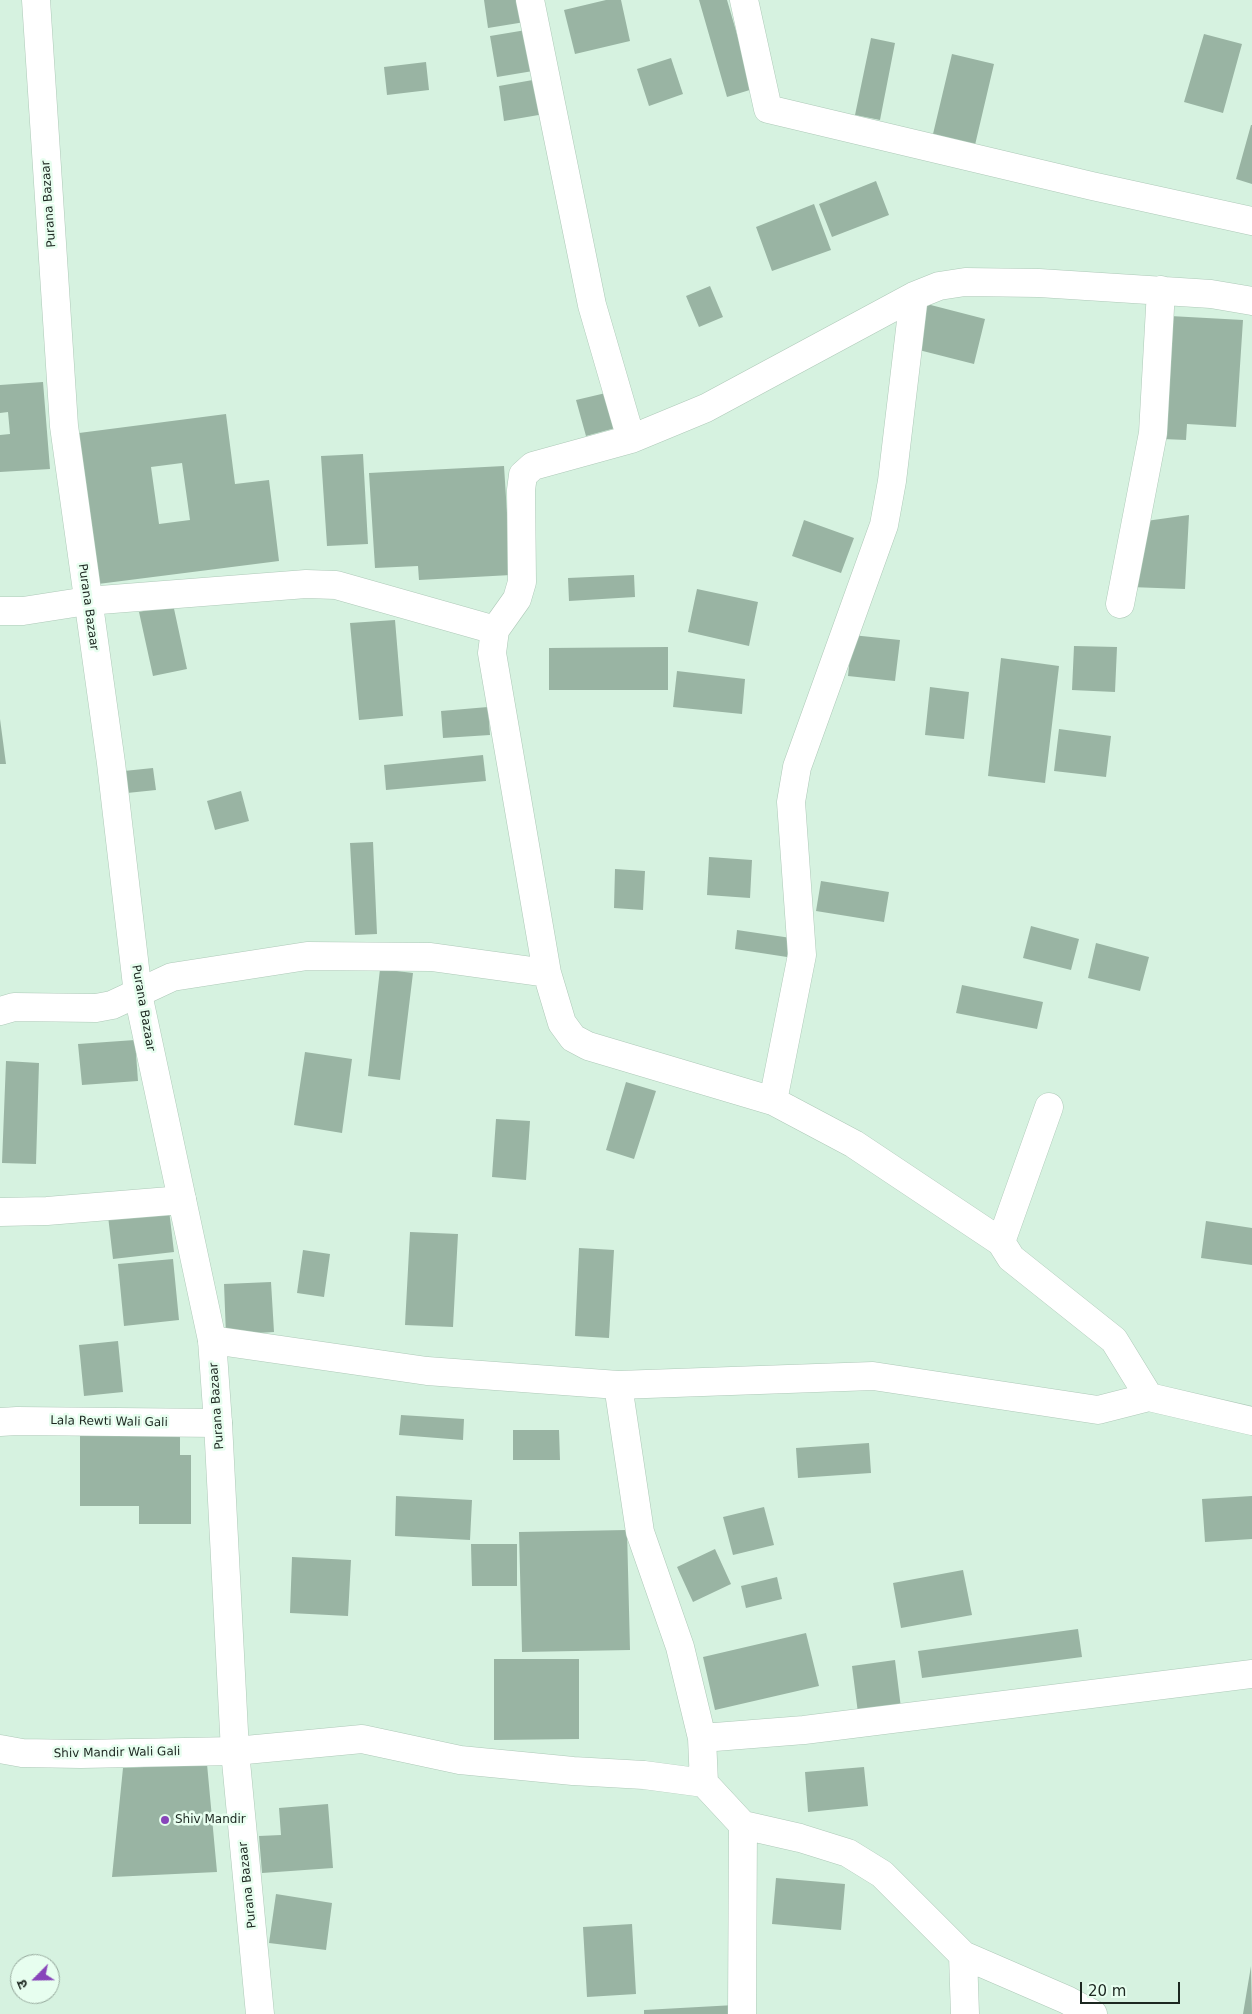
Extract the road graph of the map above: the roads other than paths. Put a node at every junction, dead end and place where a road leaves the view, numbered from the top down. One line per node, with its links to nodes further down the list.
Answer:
1 (36, 0): 9 (street, Purana Bazaar)
2 (530, 0): 8 (street)
3 (744, 0): 4 (street)
4 (1252, 220)
5 (1161, 290): 6 (street); 7 (street); 10 (street)
6 (914, 296): 8 (street); 16 (street)
7 (1252, 301)
8 (631, 438): 12 (street)
9 (87, 601): 11 (street); 12 (street); 14 (street, Purana Bazaar)
10 (1120, 604)
11 (0, 612)
12 (495, 630): 13 (street)
13 (547, 973): 14 (street); 16 (street)
14 (138, 994): 15 (street); 18 (street, Purana Bazaar)
15 (0, 1011)
16 (773, 1101): 20 (street)
17 (1049, 1107): 20 (street)
18 (182, 1200): 19 (street); 21 (street, Purana Bazaar)
19 (0, 1212)
20 (1001, 1242): 23 (street)
21 (212, 1340): 22 (street); 26 (street, Purana Bazaar)
22 (618, 1384): 23 (street); 28 (street)
23 (1149, 1397): 24 (street)
24 (1252, 1421)
25 (0, 1422): 26 (street, Lala Rewti Wali Gali)
26 (218, 1423): 30 (street, Purana Bazaar)
27 (1252, 1674): 28 (street)
28 (702, 1738): 31 (street)
29 (0, 1749): 30 (street, Shiv Mandir Wali Gali)
30 (235, 1751): 31 (street, Shiv Mandir Wali Gali); 34 (street, Purana Bazaar)
31 (704, 1783): 32 (street)
32 (743, 1825): 33 (street); 35 (street)
33 (964, 1955): 36 (street); 37 (street)
34 (260, 2014)
35 (742, 2014)
36 (965, 2014)
37 (1093, 2014)

